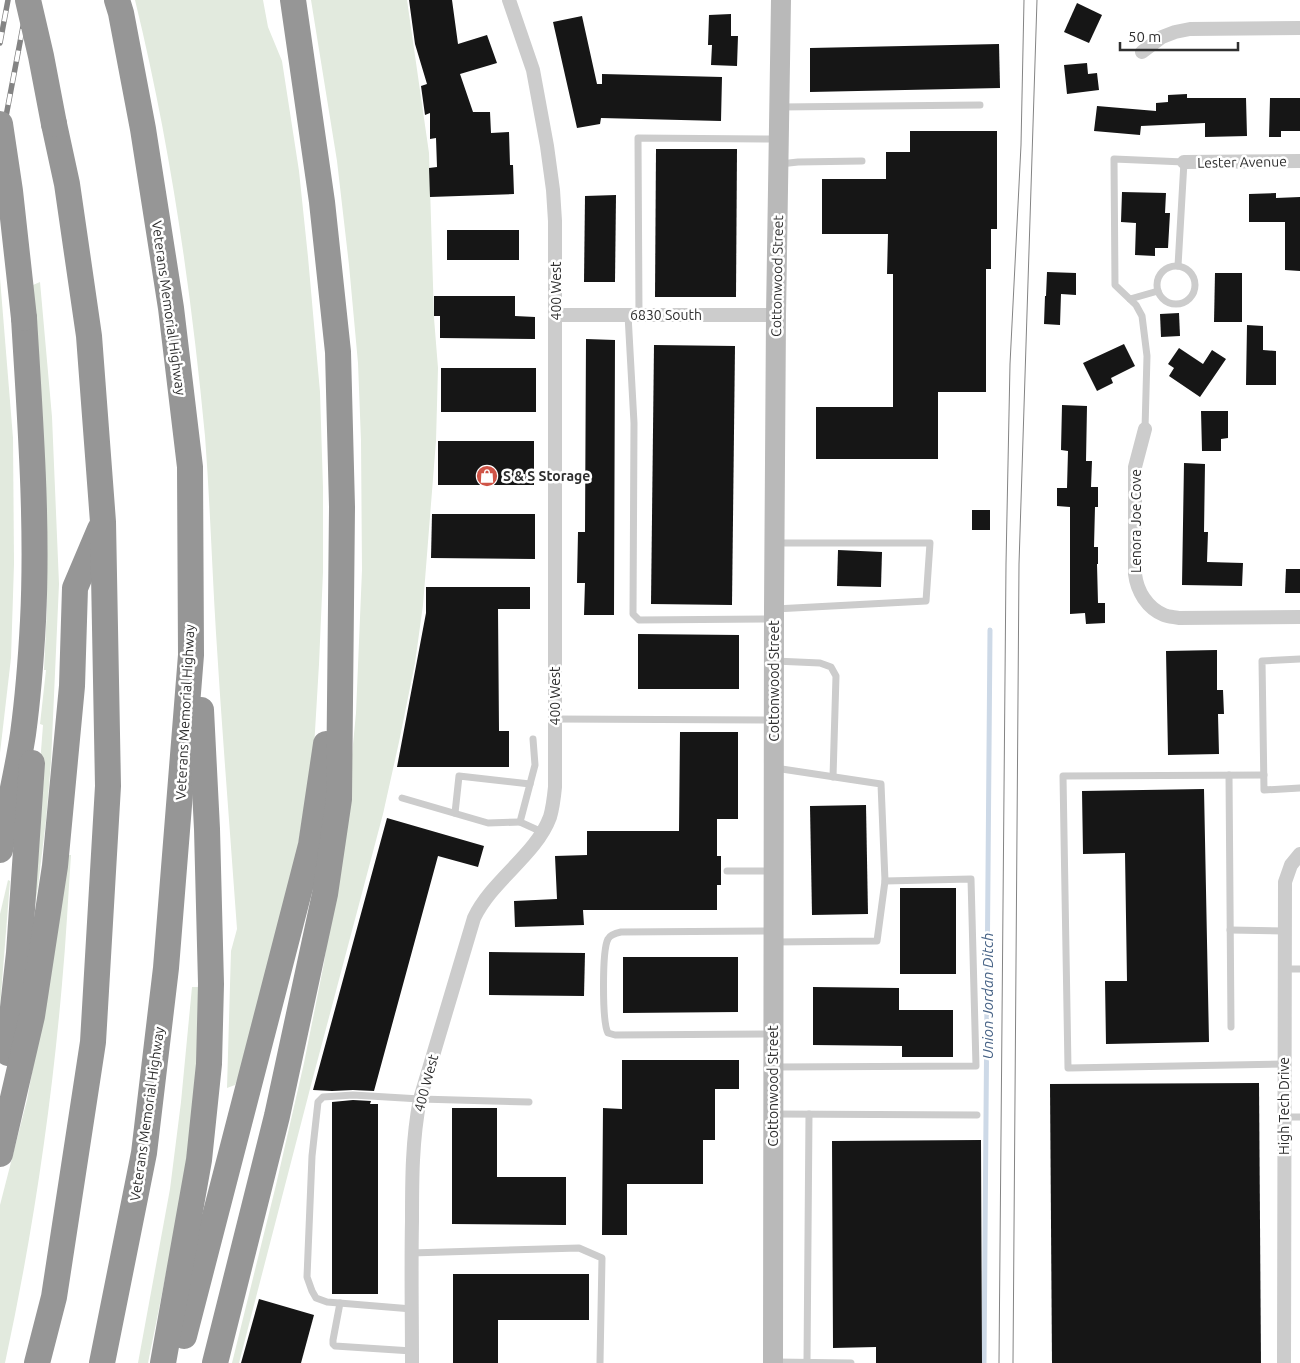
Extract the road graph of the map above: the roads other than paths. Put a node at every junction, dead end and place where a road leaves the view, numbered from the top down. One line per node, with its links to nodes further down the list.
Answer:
1 (28, 0): 24 (highway, bridge)
2 (293, 0): 29 (highway)
3 (510, 0): 19 (street, 400 West)
4 (781, 0): 9 (street, Cottonwood Street)
5 (119, 6): 23 (highway, Veterans Memorial Highway)
6 (1300, 28): 7 (street)
7 (1142, 52)
8 (980, 105): 9 (lane)
9 (780, 107): 11 (street, Cottonwood Street)
10 (0, 124): 28 (highway, bridge)
11 (780, 139): 15 (street, Cottonwood Street); 20 (lane)
12 (862, 161): 15 (lane)
13 (1300, 161): 14 (street, Lester Avenue)
14 (1184, 162): 16 (lane); 18 (lane)
15 (779, 164): 21 (street, Cottonwood Street)
16 (1178, 266): 17 (lane); 17 (lane)
17 (1158, 291): 18 (lane)
18 (1130, 299): 22 (lane)
19 (556, 315): 20 (street, 6830 South); 32 (street, 400 West)
20 (633, 315): 21 (street, 6830 South); 26 (lane)
21 (776, 316): 25 (street, Cottonwood Street)
22 (1145, 429): 27 (street, Lenora Joe Cove)
23 (190, 467): 75 (highway, Veterans Memorial Highway); 76 (highway)
24 (103, 522): 67 (highway); 74 (highway)
25 (775, 543): 26 (street, Cottonwood Street); 26 (lane)
26 (774, 614): 31 (street, Cottonwood Street)
27 (1300, 617)
28 (33, 620): 45 (highway); 60 (highway)
29 (342, 639): 77 (highway); 78 (highway)
30 (1300, 659): 37 (lane)
31 (774, 661): 33 (street, Cottonwood Street); 38 (lane)
32 (555, 719): 33 (lane); 44 (street, 400 West)
33 (774, 720): 35 (street, Cottonwood Street)
34 (533, 739): 39 (lane)
35 (774, 768): 38 (lane); 48 (street, Cottonwood Street)
36 (1229, 775): 37 (lane); 50 (lane); 57 (lane)
37 (1264, 775): 40 (lane)
38 (833, 777): 49 (lane)
39 (530, 784): 42 (lane); 43 (lane)
40 (1300, 788)
41 (402, 798): 42 (lane)
42 (455, 813): 43 (lane)
43 (520, 822): 44 (lane)
44 (542, 832): 59 (street, 400 West)
45 (0, 850)
46 (1300, 854): 51 (street, High Tech Drive)
47 (727, 871): 48 (lane)
48 (774, 871): 52 (street, Cottonwood Street)
49 (885, 881): 52 (lane); 58 (lane)
50 (1230, 930): 51 (lane); 55 (lane)
51 (1284, 931): 53 (street, High Tech Drive)
52 (774, 937): 56 (street, Cottonwood Street); 56 (lane)
53 (1284, 969): 54 (lane); 57 (street, High Tech Drive)
54 (1300, 969)
55 (1231, 1027)
56 (773, 1034): 58 (street, Cottonwood Street)
57 (1284, 1064): 65 (street, High Tech Drive)
58 (773, 1067): 62 (street, Cottonwood Street)
59 (420, 1099): 61 (lane); 68 (street, 400 West); 69 (lane)
60 (0, 1101)
61 (529, 1102)
62 (773, 1114): 63 (lane); 72 (street, Cottonwood Street)
63 (809, 1114): 64 (lane); 73 (lane)
64 (977, 1114)
65 (1284, 1117): 66 (lane); 81 (street, High Tech Drive)
66 (1300, 1117)
67 (0, 1154)
68 (411, 1253): 70 (street, 400 West); 79 (lane)
69 (340, 1303): 70 (lane); 71 (lane)
70 (412, 1309): 71 (street, 400 West)
71 (412, 1357)
72 (773, 1362): 73 (lane)
73 (807, 1362): 80 (lane)
74 (38, 1363)
75 (102, 1363)
76 (163, 1363)
77 (177, 1363)
78 (215, 1363)
79 (600, 1363)
80 (851, 1363)
81 (1284, 1363)

